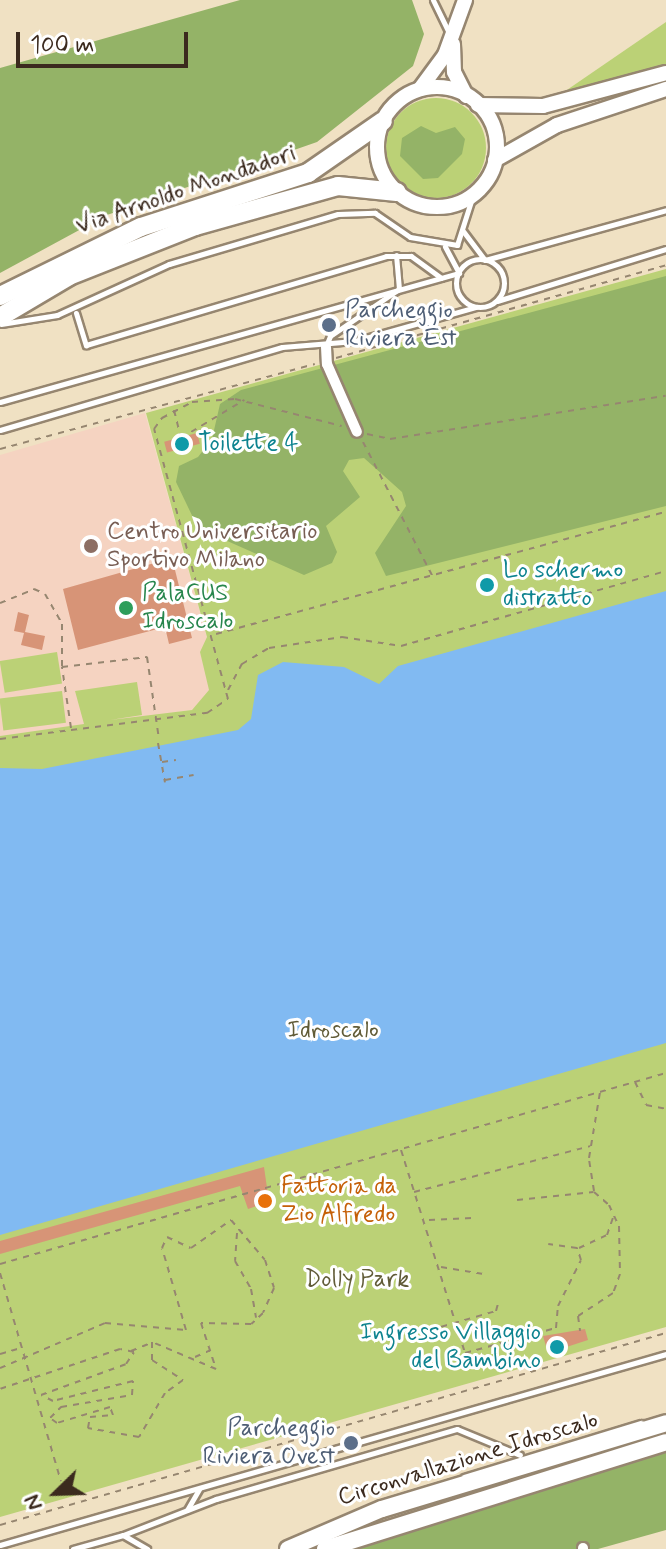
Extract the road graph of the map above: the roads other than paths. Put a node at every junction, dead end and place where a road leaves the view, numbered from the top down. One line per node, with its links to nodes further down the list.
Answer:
1 (433, 0): 3 (lane)
2 (465, 0): 3 (main road)
3 (452, 36): 6 (main road); 7 (main road)
4 (666, 73): 7 (main road)
5 (666, 89): 9 (main road)
6 (409, 94): 7 (main road); 8 (main road)
7 (472, 100): 9 (main road)
8 (383, 121): 10 (main road); 21 (highway, Via Arnoldo Mondadori)
9 (495, 160): 11 (main road)
10 (397, 192): 11 (main road); 25 (highway, Via Arnoldo Mondadori)
11 (473, 195): 13 (lane)
12 (666, 210): 17 (lane)
13 (462, 231): 14 (lane); 17 (lane)
14 (445, 247): 18 (lane); 26 (lane)
15 (666, 249): 22 (lane)
16 (396, 255): 19 (lane); 20 (lane); 24 (lane)
17 (485, 260): 18 (lane); 22 (lane)
18 (459, 273): 19 (lane); 23 (lane)
19 (441, 278): 20 (lane)
20 (399, 289): 27 (lane); 28 (lane)
21 (0, 296)
22 (497, 301): 23 (lane)
23 (476, 307): 27 (lane)
24 (76, 313)
25 (0, 317)
26 (0, 324)
27 (326, 347): 29 (lane); 30 (street)
28 (0, 402)
29 (0, 430)
30 (357, 432)
31 (666, 1354): 35 (lane)
32 (666, 1421): 34 (lane); 36 (main road, Circonvallazione Idroscalo)
33 (666, 1442): 43 (main road, Circonvallazione Idroscalo)
34 (520, 1455): 36 (lane); 37 (lane)
35 (199, 1489): 37 (lane); 39 (lane)
36 (428, 1495): 42 (main road, Circonvallazione Idroscalo)
37 (187, 1511): 38 (lane)
38 (123, 1535): 40 (lane); 41 (lane)
39 (0, 1545)
40 (73, 1549)
41 (147, 1549)
42 (288, 1549)
43 (325, 1549)

